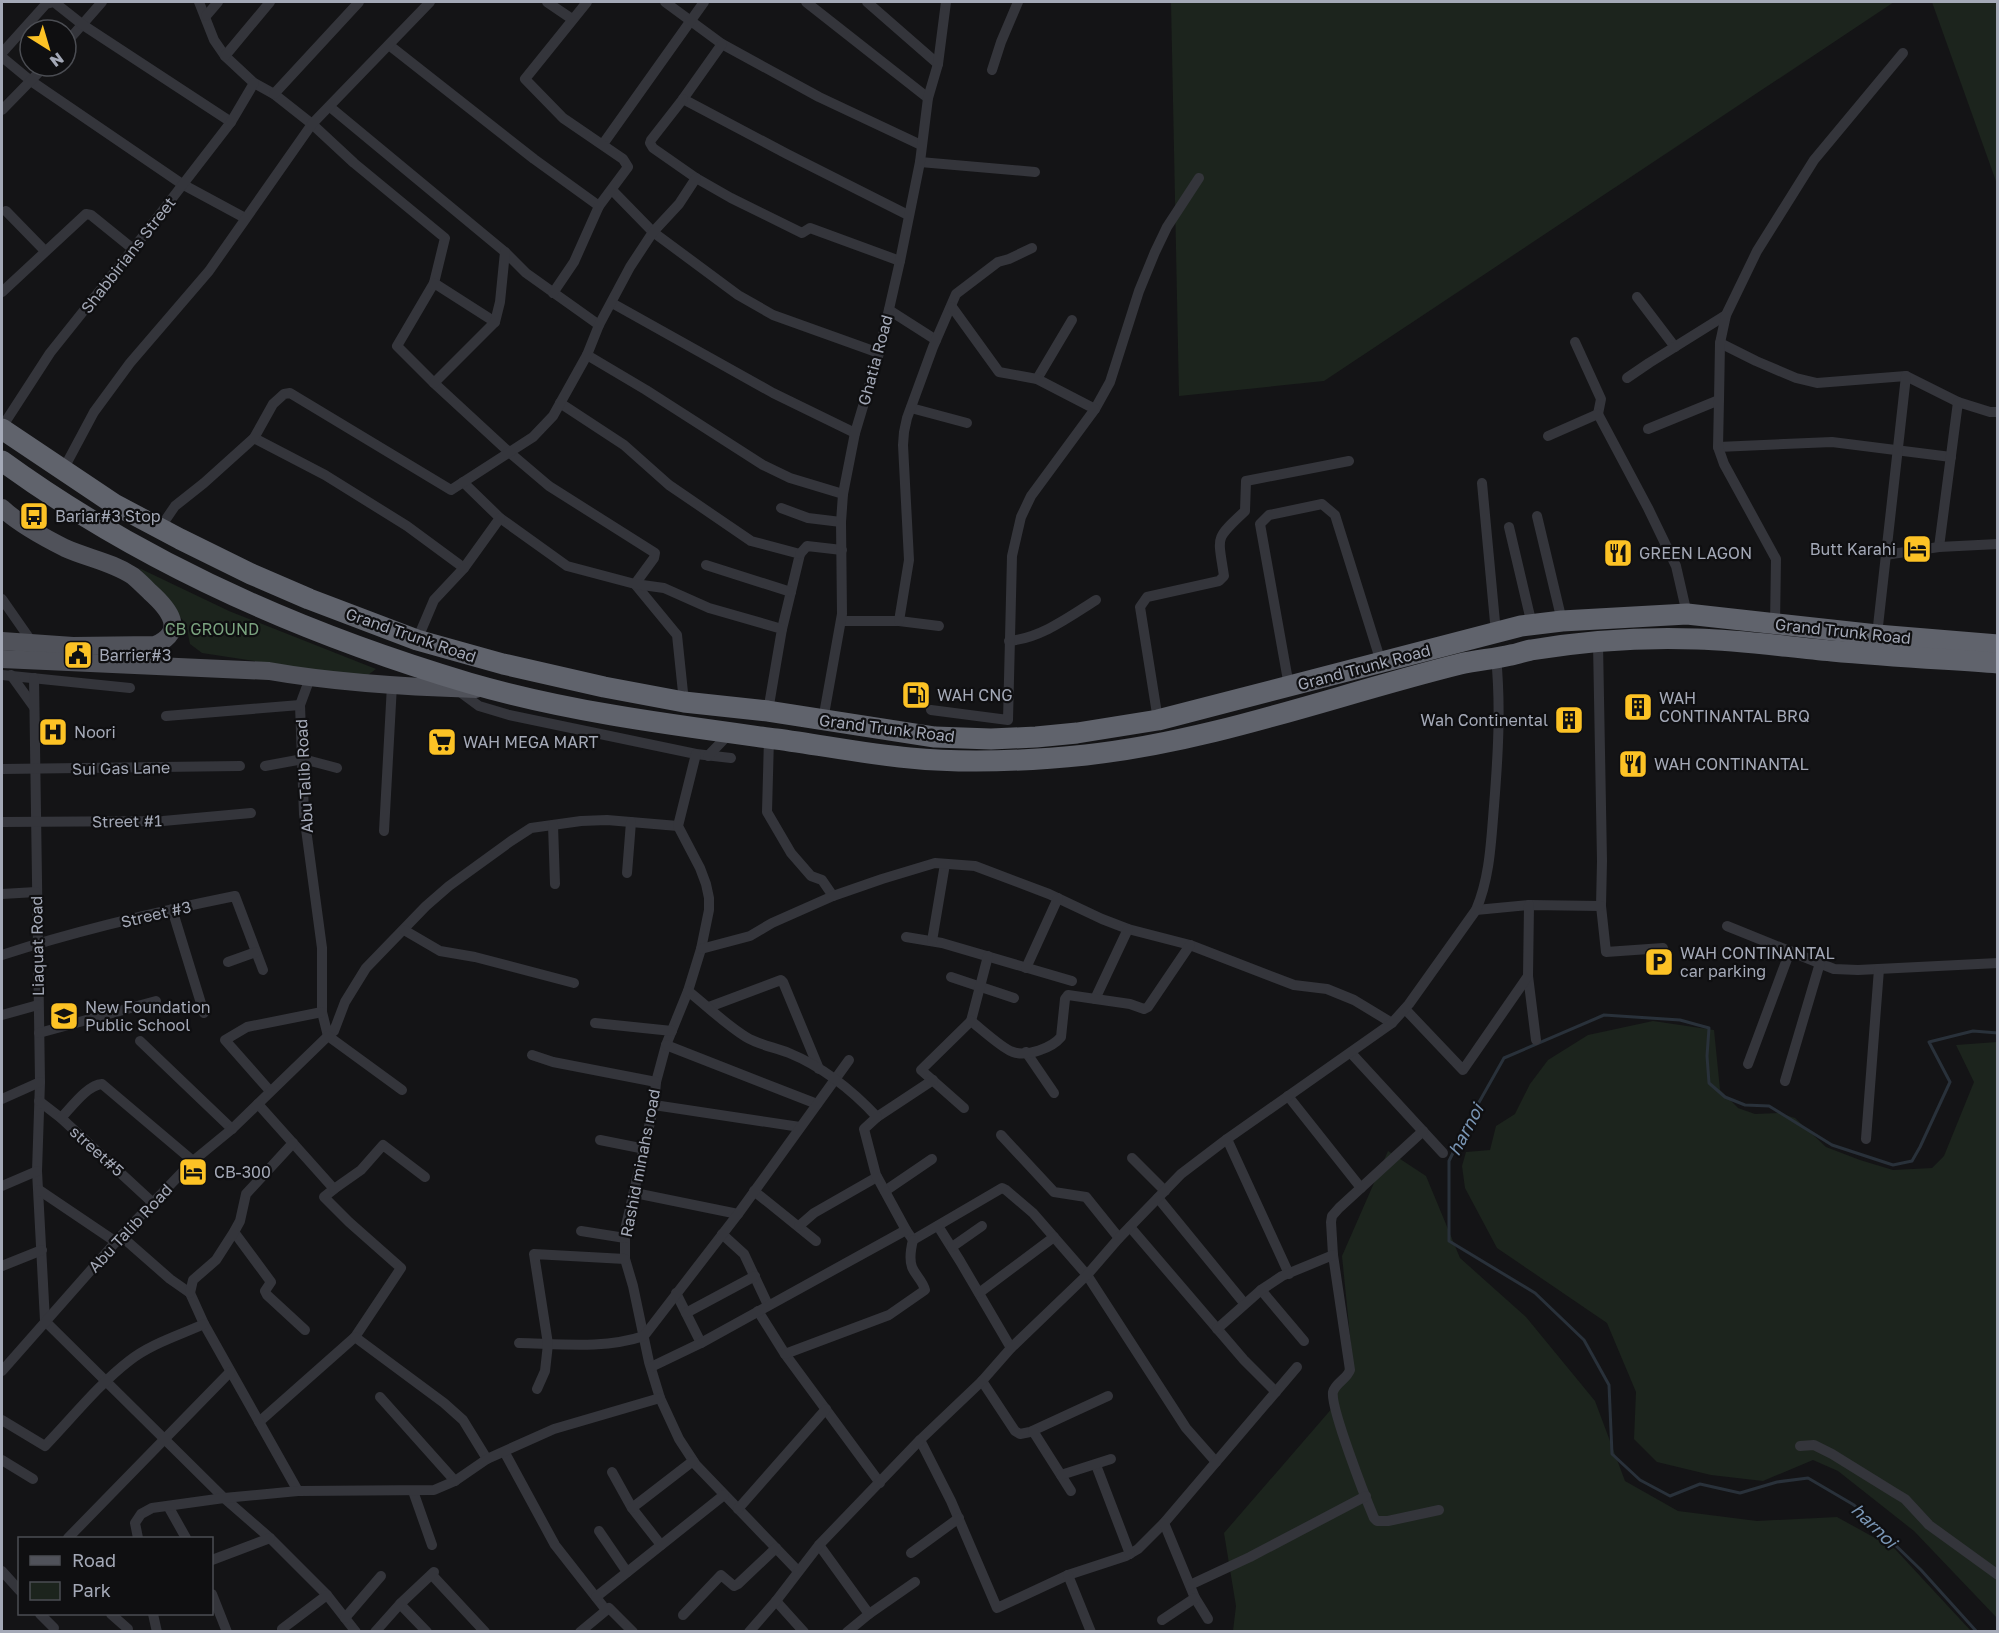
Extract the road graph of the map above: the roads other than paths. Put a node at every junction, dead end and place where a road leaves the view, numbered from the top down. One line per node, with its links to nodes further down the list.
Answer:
1 (102, 2): 18 (street)
2 (199, 2): 15 (street)
3 (218, 2): 15 (street)
4 (270, 2): 24 (street)
5 (359, 2): 30 (street)
6 (430, 2): 21 (street)
7 (547, 2): 16 (street)
8 (587, 2): 16 (street)
9 (665, 2): 17 (street)
10 (704, 2): 17 (street)
11 (806, 2): 31 (street)
12 (867, 2): 25 (street)
13 (946, 2): 25 (street, Ghatia Road)
14 (1018, 2): 26 (street)
15 (206, 16): 24 (street)
16 (572, 19): 37 (street)
17 (690, 22): 20 (street); 37 (street)
18 (83, 25): 19 (street); 23 (street); 35 (street)
19 (78, 30)
20 (722, 44): 32 (street); 38 (street)
21 (389, 45): 33 (street); 45 (street)
22 (1903, 53): 62 (street)
23 (2, 55): 28 (street)
24 (225, 56): 29 (street)
25 (938, 64): 31 (street, Ghatia Road)
26 (992, 70)
27 (34, 78): 28 (street)
28 (31, 81): 34 (street); 43 (street)
29 (254, 83): 30 (street); 35 (street, Shabbirians Street)
30 (274, 94): 36 (street)
31 (928, 98): 38 (street, Ghatia Road)
32 (683, 99): 41 (street); 47 (street)
33 (330, 106): 36 (street); 53 (street)
34 (2, 110)
35 (231, 122): 43 (street, Shabbirians Street)
36 (312, 124): 48 (street); 55 (street)
37 (603, 144): 44 (street)
38 (921, 145): 39 (street, Ghatia Road)
39 (920, 162): 40 (street); 47 (street, Ghatia Road)
40 (1035, 172)
41 (696, 178): 49 (street); 54 (street)
42 (1199, 178): 80 (street)
43 (182, 184): 48 (street); 51 (street, Shabbirians Street)
44 (612, 190): 45 (street); 49 (street)
45 (599, 206): 57 (street)
46 (6, 211): 52 (street)
47 (908, 215): 54 (street, Ghatia Road)
48 (245, 218): 95 (street)
49 (653, 232): 59 (street); 70 (street)
50 (1032, 248): 60 (street)
51 (133, 249): 52 (street); 84 (street, Shabbirians Street)
52 (45, 251): 56 (street)
53 (505, 252): 57 (street); 64 (street)
54 (900, 261): 61 (street, Ghatia Road)
55 (434, 283): 64 (street); 75 (street)
56 (2, 292)
57 (553, 293): 65 (street)
58 (1637, 297): 69 (street)
59 (612, 303): 65 (street); 86 (street)
60 (952, 307): 66 (street); 74 (street)
61 (889, 310): 66 (street); 70 (street, Ghatia Road)
62 (1726, 315): 68 (street); 69 (street)
63 (1072, 320): 74 (street)
64 (495, 322): 75 (street)
65 (599, 325): 71 (street)
66 (936, 340): 79 (street)
67 (1575, 342): 82 (street)
68 (1720, 343): 72 (street); 76 (street)
69 (1675, 347): 73 (street)
70 (879, 353): 86 (street, Ghatia Road)
71 (587, 355): 78 (street); 98 (street)
72 (1906, 376): 77 (street); 90 (street)
73 (1627, 378)
74 (1037, 379): 80 (street)
75 (434, 383): 91 (street)
76 (1719, 400): 85 (street); 89 (street)
77 (1958, 402): 81 (street); 92 (street)
78 (561, 403): 91 (street); 109 (street)
79 (911, 408): 83 (street); 119 (street)
80 (1095, 409): 129 (street)
81 (1998, 412)
82 (1598, 414): 87 (street); 117 (street)
83 (967, 423)
84 (2, 428): 95 (highway, Grand Trunk Road)
85 (1648, 429)
86 (855, 434): 98 (street, Ghatia Road)
87 (1548, 436)
88 (254, 438): 96 (street); 105 (street); 112 (street)
89 (1718, 447): 90 (street); 121 (street)
90 (1897, 450): 92 (street); 110 (street)
91 (509, 452): 96 (street); 113 (street)
92 (1951, 457): 107 (street)
93 (2, 461): 146 (highway, Grand Trunk Road)
94 (1349, 461): 154 (street)
95 (63, 470): 105 (highway, Grand Trunk Road)
96 (463, 482): 102 (street)
97 (1482, 483): 125 (street)
98 (843, 494): 103 (street, Ghatia Road)
99 (2, 508): 134 (main road)
100 (781, 508): 103 (street)
101 (1537, 516): 120 (street)
102 (500, 518): 112 (street); 113 (street)
103 (841, 522): 108 (street, Ghatia Road)
104 (1509, 527): 123 (street)
105 (160, 528): 127 (highway, Grand Trunk Road)
106 (1998, 544): 107 (street)
107 (1939, 546): 110 (street)
108 (842, 550): 109 (street); 118 (street, Ghatia Road)
109 (800, 554): 114 (street)
110 (1885, 555): 126 (street)
111 (706, 565): 114 (street)
112 (464, 568): 127 (street)
113 (635, 584): 124 (street); 147 (street)
114 (790, 592): 124 (street)
115 (2, 599): 130 (street)
116 (1096, 600): 129 (street)
117 (1687, 614): 120 (highway, Grand Trunk Road); 121 (highway, Grand Trunk Road)
118 (841, 621): 119 (street); 153 (street, Ghatia Road)
119 (899, 621): 122 (street)
120 (1562, 621): 123 (highway, Grand Trunk Road)
121 (1775, 624): 126 (highway, Grand Trunk Road)
122 (939, 626)
123 (1526, 626): 125 (highway, Grand Trunk Road); 133 (highway)
124 (782, 629): 151 (street)
125 (1496, 633): 137 (highway, Grand Trunk Road)
126 (1877, 635): 132 (highway, Grand Trunk Road)
127 (417, 640): 147 (highway, Grand Trunk Road)
128 (2, 641): 130 (main road)
129 (1009, 641): 150 (street)
130 (32, 642): 134 (main road)
131 (1598, 643): 133 (highway, Grand Trunk Road); 138 (highway, Grand Trunk Road); 181 (street)
132 (1998, 645)
133 (1526, 651): 135 (highway, Grand Trunk Road)
134 (73, 654): 136 (main road); 141 (main road)
135 (1496, 657): 156 (highway, Grand Trunk Road); 183 (street)
136 (2, 659)
137 (1381, 662): 143 (highway, Grand Trunk Road); 143 (street)
138 (1998, 663)
139 (6, 675): 140 (street); 149 (street)
140 (34, 678): 144 (street); 149 (street, Liaquat Road)
141 (310, 678): 142 (main road); 148 (street, Abu Talib Road)
142 (392, 685): 145 (main road); 172 (street)
143 (1289, 686): 154 (highway, Grand Trunk Road)
144 (130, 688)
145 (456, 689): 146 (main road); 157 (street)
146 (499, 690): 155 (highway, Grand Trunk Road)
147 (684, 702): 151 (highway, Grand Trunk Road)
148 (300, 705): 152 (street); 160 (street, Abu Talib Road)
149 (35, 707): 165 (street, Liaquat Road)
150 (931, 710)
151 (768, 711): 153 (highway, Grand Trunk Road)
152 (166, 716)
153 (823, 720): 154 (highway, Grand Trunk Road)
154 (1158, 720)
155 (730, 733): 156 (highway, Grand Trunk Road); 158 (street)
156 (769, 738): 178 (street)
157 (696, 754): 158 (street); 171 (street)
158 (708, 756): 159 (street)
159 (731, 758)
160 (303, 759): 162 (street); 163 (street); 216 (street, Abu Talib Road)
161 (240, 766): 165 (street, Sui Gas Lane)
162 (265, 766)
163 (337, 768)
164 (2, 769): 165 (street, Sui Gas Lane)
165 (35, 769): 168 (street, Liaquat Road)
166 (251, 813): 168 (street, Street #1)
167 (2, 822): 168 (street, Street #1)
168 (36, 822): 176 (street, Liaquat Road)
169 (631, 822): 170 (street); 171 (street); 174 (street)
170 (553, 825): 175 (street); 186 (street)
171 (678, 825): 192 (street, Rashid minahs road)
172 (384, 831)
173 (945, 864): 178 (street); 179 (street); 188 (street)
174 (627, 873)
175 (555, 884)
176 (36, 892): 177 (street); 189 (street, Liaquat Road)
177 (2, 894)
178 (833, 896): 192 (street)
179 (1058, 898): 185 (street); 200 (street)
180 (1529, 905): 181 (street); 183 (street); 203 (street)
181 (1601, 906): 191 (street)
182 (172, 909): 189 (street, Street #3); 194 (street, Street #3); 215 (street)
183 (1476, 910): 214 (street)
184 (1727, 926): 193 (street)
185 (1128, 928): 190 (street); 210 (street)
186 (404, 930): 206 (street); 223 (street)
187 (906, 937): 188 (street)
188 (932, 941): 196 (street)
189 (38, 943): 195 (street, Street #3); 212 (street, Liaquat Road)
190 (1190, 945): 210 (street); 220 (street)
191 (1663, 948)
192 (701, 949): 208 (street, Rashid minahs road)
193 (1790, 951): 198 (street); 231 (street)
194 (256, 952): 197 (street); 202 (street, Street #3)
195 (2, 955)
196 (988, 956): 200 (street); 207 (street)
197 (228, 962)
198 (1820, 963): 201 (street); 235 (street)
199 (1998, 963): 201 (street)
200 (1026, 968): 205 (street)
201 (1879, 969): 255 (street)
202 (263, 970)
203 (1528, 976): 214 (street); 224 (street)
204 (951, 977): 207 (street)
205 (1072, 981)
206 (574, 983)
207 (980, 987): 209 (street); 218 (street)
208 (688, 991): 213 (street); 221 (street, Rashid minahs road)
209 (1014, 998)
210 (1095, 999): 227 (street)
211 (156, 1001): 222 (street)
212 (38, 1005): 217 (street); 222 (street, Liaquat Road)
213 (709, 1007): 232 (street); 232 (street)
214 (1405, 1009): 220 (street)
215 (204, 1012)
216 (322, 1012): 223 (street, Abu Talib Road); 239 (street)
217 (2, 1015)
218 (971, 1021): 227 (street); 234 (street)
219 (595, 1023): 221 (street)
220 (1392, 1023): 228 (street)
221 (672, 1031): 226 (street, Rashid minahs road)
222 (39, 1033): 236 (street, Liaquat Road)
223 (328, 1036): 238 (street); 239 (street, Abu Talib Road)
224 (1536, 1040)
225 (140, 1041): 251 (street)
226 (666, 1045): 237 (street, Rashid minahs road); 245 (street)
227 (1026, 1052): 240 (street)
228 (1351, 1053): 241 (street); 252 (street)
229 (532, 1055): 237 (street)
230 (849, 1060): 233 (street)
231 (1748, 1064)
232 (819, 1069): 233 (street)
233 (836, 1079): 245 (street); 248 (street)
234 (933, 1080): 247 (street); 248 (street)
235 (1785, 1081)
236 (40, 1082): 242 (street); 243 (street, Liaquat Road)
237 (656, 1082): 246 (street, Rashid minahs road)
238 (402, 1090)
239 (270, 1091): 244 (street, Abu Talib Road)
240 (1053, 1093)
241 (1288, 1096): 254 (street); 267 (street)
242 (2, 1099)
243 (39, 1101): 249 (street, street#5); 263 (street, Liaquat Road)
244 (258, 1104): 251 (street, Abu Talib Road); 257 (street)
245 (817, 1104): 250 (street)
246 (654, 1105): 250 (street); 258 (street, Rashid minahs road)
247 (964, 1108)
248 (877, 1117): 265 (street)
249 (61, 1118): 262 (street); 274 (street, street#5)
250 (800, 1127): 270 (street)
251 (232, 1128): 262 (street, Abu Talib Road)
252 (1423, 1131): 259 (street); 267 (street)
253 (1001, 1135): 286 (street)
254 (1227, 1139): 273 (street); 295 (street)
255 (1866, 1139)
256 (600, 1140): 258 (street)
257 (293, 1143): 269 (street); 281 (street)
258 (645, 1149): 272 (street, Rashid minahs road)
259 (1443, 1153)
260 (1132, 1158): 273 (street)
261 (932, 1159): 271 (street)
262 (193, 1161): 274 (street, Abu Talib Road)
263 (38, 1172): 266 (street); 268 (street, Liaquat Road)
264 (425, 1177): 269 (street)
265 (877, 1177): 271 (street); 276 (street)
266 (2, 1186)
267 (1361, 1188): 292 (street)
268 (39, 1190): 287 (street); 291 (street, Liaquat Road)
269 (334, 1190): 311 (street)
270 (754, 1191): 275 (street); 276 (street)
271 (885, 1191): 280 (street)
272 (635, 1193): 275 (street); 285 (street, Rashid minahs road)
273 (1161, 1195): 279 (street); 302 (street)
274 (153, 1203): 287 (street, Abu Talib Road)
275 (738, 1214): 283 (street)
276 (799, 1226): 288 (street)
277 (982, 1226): 290 (street)
278 (938, 1227): 284 (street); 289 (street); 290 (street)
279 (1130, 1227): 286 (street); 308 (street)
280 (906, 1230): 289 (street); 303 (street)
281 (234, 1232): 299 (street); 309 (street)
282 (581, 1232): 285 (street)
283 (722, 1234): 297 (street); 300 (street)
284 (1054, 1237): 296 (street); 301 (street)
285 (625, 1238): 293 (street, Rashid minahs road)
286 (1119, 1238): 296 (street)
287 (118, 1239): 299 (street); 306 (street, Abu Talib Road)
288 (816, 1240)
289 (912, 1240): 317 (street)
290 (952, 1247): 301 (street)
291 (42, 1250): 294 (street); 306 (street, Liaquat Road)
292 (1333, 1255): 295 (street); 352 (street)
293 (625, 1259): 310 (street, Rashid minahs road); 315 (street)
294 (2, 1266)
295 (1289, 1274): 298 (street)
296 (1088, 1275): 316 (street); 341 (street)
297 (755, 1276): 303 (street); 305 (street)
298 (1261, 1290): 302 (street); 312 (street)
299 (190, 1293): 307 (street)
300 (676, 1293): 305 (street); 310 (street)
301 (979, 1293): 316 (street)
302 (1244, 1304): 308 (street)
303 (768, 1305): 304 (street)
304 (758, 1311): 314 (street); 317 (street)
305 (686, 1313): 314 (street)
306 (45, 1321): 320 (street, Abu Talib Road); 323 (street)
307 (204, 1324): 321 (street); 323 (street)
308 (1217, 1329): 325 (street)
309 (305, 1330)
310 (645, 1336): 315 (street); 318 (street, Rashid minahs road)
311 (355, 1337): 331 (street); 338 (street)
312 (1304, 1341)
313 (519, 1343): 315 (street)
314 (701, 1343): 318 (street)
315 (548, 1344): 324 (street)
316 (1011, 1348): 322 (street)
317 (785, 1354): 329 (street)
318 (651, 1367): 328 (street, Rashid minahs road)
319 (1297, 1367): 325 (street)
320 (2, 1371)
321 (231, 1372): 331 (street); 333 (street)
322 (982, 1381): 332 (street); 334 (street)
323 (106, 1382): 330 (street); 333 (street)
324 (537, 1389)
325 (1276, 1392): 341 (street)
326 (1108, 1396): 332 (street)
327 (380, 1397): 346 (street)
328 (660, 1398): 336 (street); 340 (street, Rashid minahs road)
329 (825, 1409): 347 (street); 356 (street)
330 (2, 1420)
331 (259, 1422): 348 (street)
332 (1033, 1431): 344 (street)
333 (165, 1439): 353 (street); 361 (street)
334 (920, 1440): 347 (street); 358 (street)
335 (1800, 1446): 376 (street)
336 (505, 1453): 338 (street); 383 (street)
337 (1111, 1459): 342 (street)
338 (487, 1460): 346 (street)
339 (2, 1461): 345 (street)
340 (693, 1461): 351 (street, Rashid minahs road); 355 (street)
341 (1216, 1462): 359 (street)
342 (1096, 1465): 344 (street); 370 (street)
343 (612, 1472): 355 (street)
344 (1061, 1475): 350 (street)
345 (33, 1479)
346 (455, 1480): 349 (street)
347 (880, 1483): 367 (street)
348 (298, 1491): 349 (street); 353 (street)
349 (413, 1491): 365 (street)
350 (1071, 1491)
351 (724, 1495): 356 (street, Rashid minahs road); 366 (street)
352 (1366, 1496): 357 (street); 379 (street)
353 (224, 1498): 354 (street); 364 (street)
354 (168, 1506): 362 (street); 363 (street)
355 (632, 1508): 366 (street)
356 (738, 1509): 368 (street, Rashid minahs road)
357 (1439, 1510)
358 (959, 1518): 369 (street); 375 (street)
359 (1164, 1523): 370 (street); 379 (street)
360 (599, 1531): 374 (street)
361 (70, 1537)
362 (138, 1537)
363 (185, 1537)
364 (270, 1538): 371 (street); 381 (street)
365 (432, 1545)
366 (661, 1545): 374 (street)
367 (819, 1545): 373 (street); 388 (street)
368 (776, 1548): 373 (street, Rashid minahs road); 392 (street)
369 (911, 1553)
370 (1130, 1554): 375 (street)
371 (213, 1560)
372 (2, 1571): 380 (street)
373 (798, 1571): 385 (street)
374 (627, 1572): 383 (street)
375 (1068, 1575): 410 (street)
376 (1998, 1575)
377 (381, 1576): 393 (street)
378 (915, 1582): 388 (street)
379 (1190, 1585): 384 (street)
380 (18, 1589)
381 (327, 1595): 393 (street); 400 (street)
382 (213, 1597): 399 (street)
383 (596, 1597): 387 (street)
384 (1195, 1598): 394 (street); 395 (street)
385 (776, 1601): 407 (street); 408 (street)
386 (400, 1604): 402 (street); 403 (street); 404 (street)
387 (606, 1610): 405 (street); 406 (street)
388 (869, 1614): 409 (street)
389 (41, 1615): 396 (street)
390 (112, 1615): 397 (street)
391 (153, 1615): 398 (street)
392 (683, 1615)
393 (345, 1618): 401 (street)
394 (1208, 1619)
395 (1162, 1620)
396 (54, 1628)
397 (128, 1629)
398 (157, 1632)
399 (226, 1632)
400 (284, 1632)
401 (356, 1632)
402 (375, 1632)
403 (427, 1632)
404 (485, 1632)
405 (580, 1632)
406 (633, 1632)
407 (749, 1632)
408 (804, 1632)
409 (847, 1632)
410 (1091, 1632)

